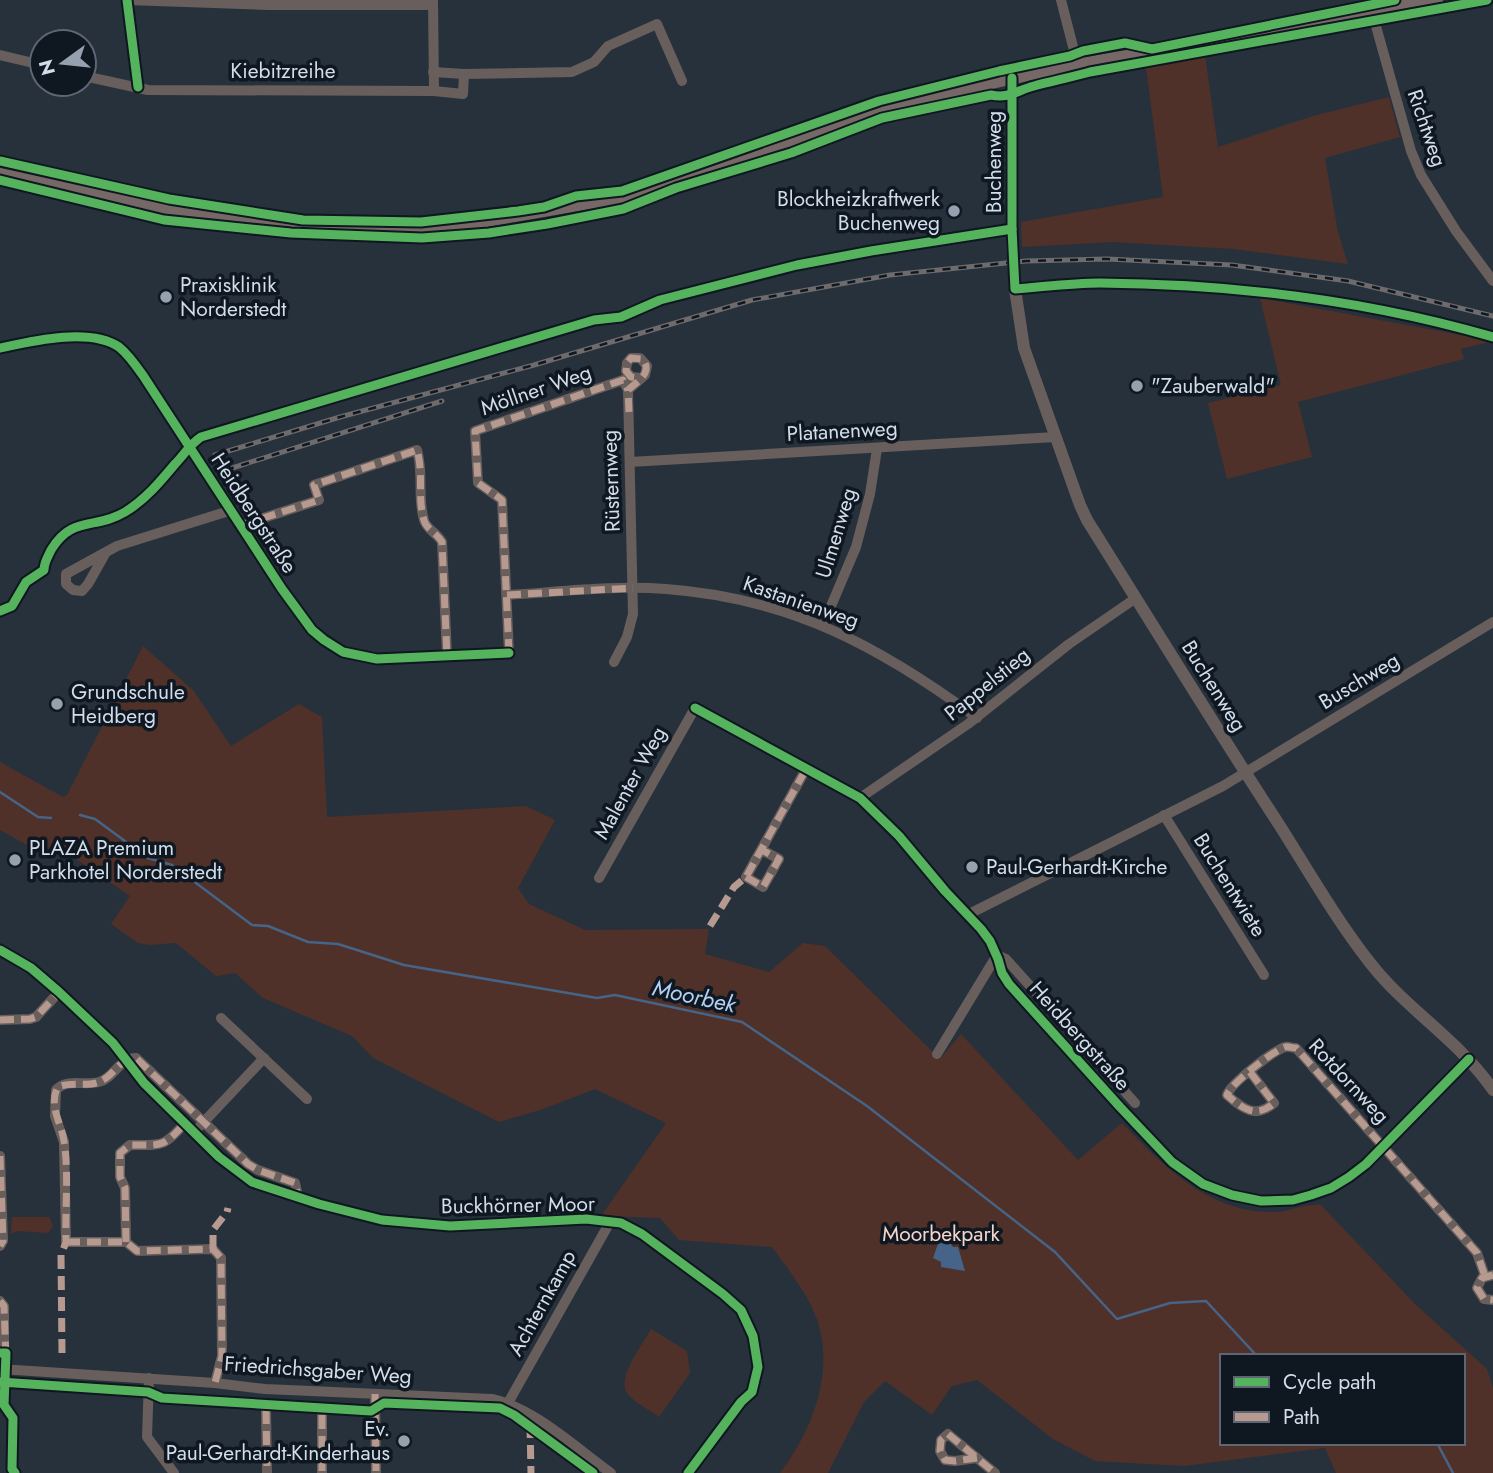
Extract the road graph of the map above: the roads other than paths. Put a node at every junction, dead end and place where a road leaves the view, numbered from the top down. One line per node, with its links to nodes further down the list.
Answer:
1 (127, 0): 4 (street); 14 (street)
2 (1061, 0): 8 (street)
3 (1436, 0): 5 (main road)
4 (433, 2): 9 (street)
5 (1372, 12): 8 (main road); 17 (street, Richtweg)
6 (0, 55): 7 (street)
7 (28, 62)
8 (1078, 66): 11 (main road)
9 (433, 72): 10 (street); 15 (street)
10 (464, 74): 13 (street); 15 (street, Kiebitzreihe)
11 (1012, 78): 16 (main road); 22 (street, Buchenweg, bridge)
12 (98, 79): 14 (street, Kiebitzreihe)
13 (682, 81)
14 (138, 87): 15 (street, Kiebitzreihe)
15 (434, 91)
16 (0, 169)
17 (1493, 281)
18 (0, 348): 25 (street, Heidbergstraße)
19 (626, 371): 20 (street); 20 (street); 21 (street, Rüsternweg)
20 (641, 378): 21 (street)
21 (628, 390): 24 (street, Rüsternweg); 29 (street, Möllner Weg)
22 (1056, 437): 23 (street, Platanenweg); 30 (street, Buchenweg)
23 (877, 449): 24 (street, Platanenweg); 32 (street, Ulmenweg)
24 (630, 462): 28 (street, Rüsternweg)
25 (232, 510): 26 (street, Heidbergstraße); 27 (street, Heidbergstraße)
26 (242, 525): 34 (street, Heidbergstraße); 34 (street, Heidbergstraße)
27 (104, 554)
28 (633, 588): 29 (street); 32 (street, Kastanienweg); 35 (street, Rüsternweg)
29 (506, 595): 33 (street, Möllner Weg)
30 (1136, 598): 37 (street, Pappelstieg); 39 (street, Buchenweg)
31 (1493, 622): 39 (street, Buschweg)
32 (822, 625): 37 (street, Kastanienweg)
33 (509, 653): 34 (street, Heidbergstraße)
34 (447, 656)
35 (614, 662)
36 (695, 708): 38 (street, Heidbergstraße); 43 (street, Malenter Weg)
37 (977, 718): 40 (street, Pappelstieg)
38 (806, 769): 40 (street, Heidbergstraße); 42 (street)
39 (1245, 773): 41 (street, Buschweg); 53 (street, Buchenweg)
40 (860, 798): 44 (street, Heidbergstraße)
41 (1164, 815): 44 (street, Buschweg); 47 (street, Buchentwiete)
42 (762, 850)
43 (598, 878)
44 (969, 914): 46 (street, Heidbergstraße)
45 (0, 950): 48 (street, Buckhörner Moor)
46 (997, 955): 51 (street); 58 (street); 62 (street, Heidbergstraße)
47 (1264, 975)
48 (59, 992): 50 (street); 54 (street, Buckhörner Moor)
49 (221, 1018): 52 (street)
50 (0, 1020)
51 (937, 1054)
52 (264, 1058): 57 (street); 59 (street)
53 (1469, 1059): 56 (street, Buchenweg); 62 (street, Heidbergstraße)
54 (126, 1060): 59 (street, Buckhörner Moor); 60 (street, Buckhörner Moor); 68 (street)
55 (1250, 1072): 55 (street, Rotdornweg); 62 (street, Rotdornweg)
56 (1493, 1090)
57 (307, 1099)
58 (1135, 1103)
59 (204, 1122): 61 (street); 64 (street, Buckhörner Moor)
60 (185, 1123): 61 (street, Buckhörner Moor); 68 (street)
61 (194, 1132): 65 (street, Buckhörner Moor)
62 (1383, 1147): 70 (street, Rotdornweg)
63 (0, 1156): 69 (street)
64 (258, 1170): 65 (street); 66 (street, Buckhörner Moor)
65 (252, 1182): 66 (street, Buckhörner Moor)
66 (298, 1196): 67 (street, Buckhörner Moor)
67 (610, 1222): 77 (street, Achternkamp); 87 (street, Buckhörner Moor)
68 (126, 1242): 75 (street)
69 (0, 1246)
70 (1489, 1276): 71 (street, Rotdornweg)
71 (1493, 1300)
72 (0, 1301): 73 (street)
73 (3, 1369): 74 (street, Friedrichsgaber Weg); 81 (street)
74 (149, 1378): 75 (street, Friedrichsgaber Weg); 82 (street)
75 (215, 1383): 76 (street, Friedrichsgaber Weg)
76 (375, 1394): 77 (street, Friedrichsgaber Weg); 85 (street)
77 (508, 1403): 86 (street, Friedrichsgaber Weg)
78 (266, 1410): 83 (street)
79 (321, 1415): 84 (street)
80 (977, 1458): 88 (street)
81 (15, 1473)
82 (174, 1473)
83 (267, 1473)
84 (322, 1473)
85 (376, 1473)
86 (611, 1473)
87 (688, 1473)
88 (995, 1473)

